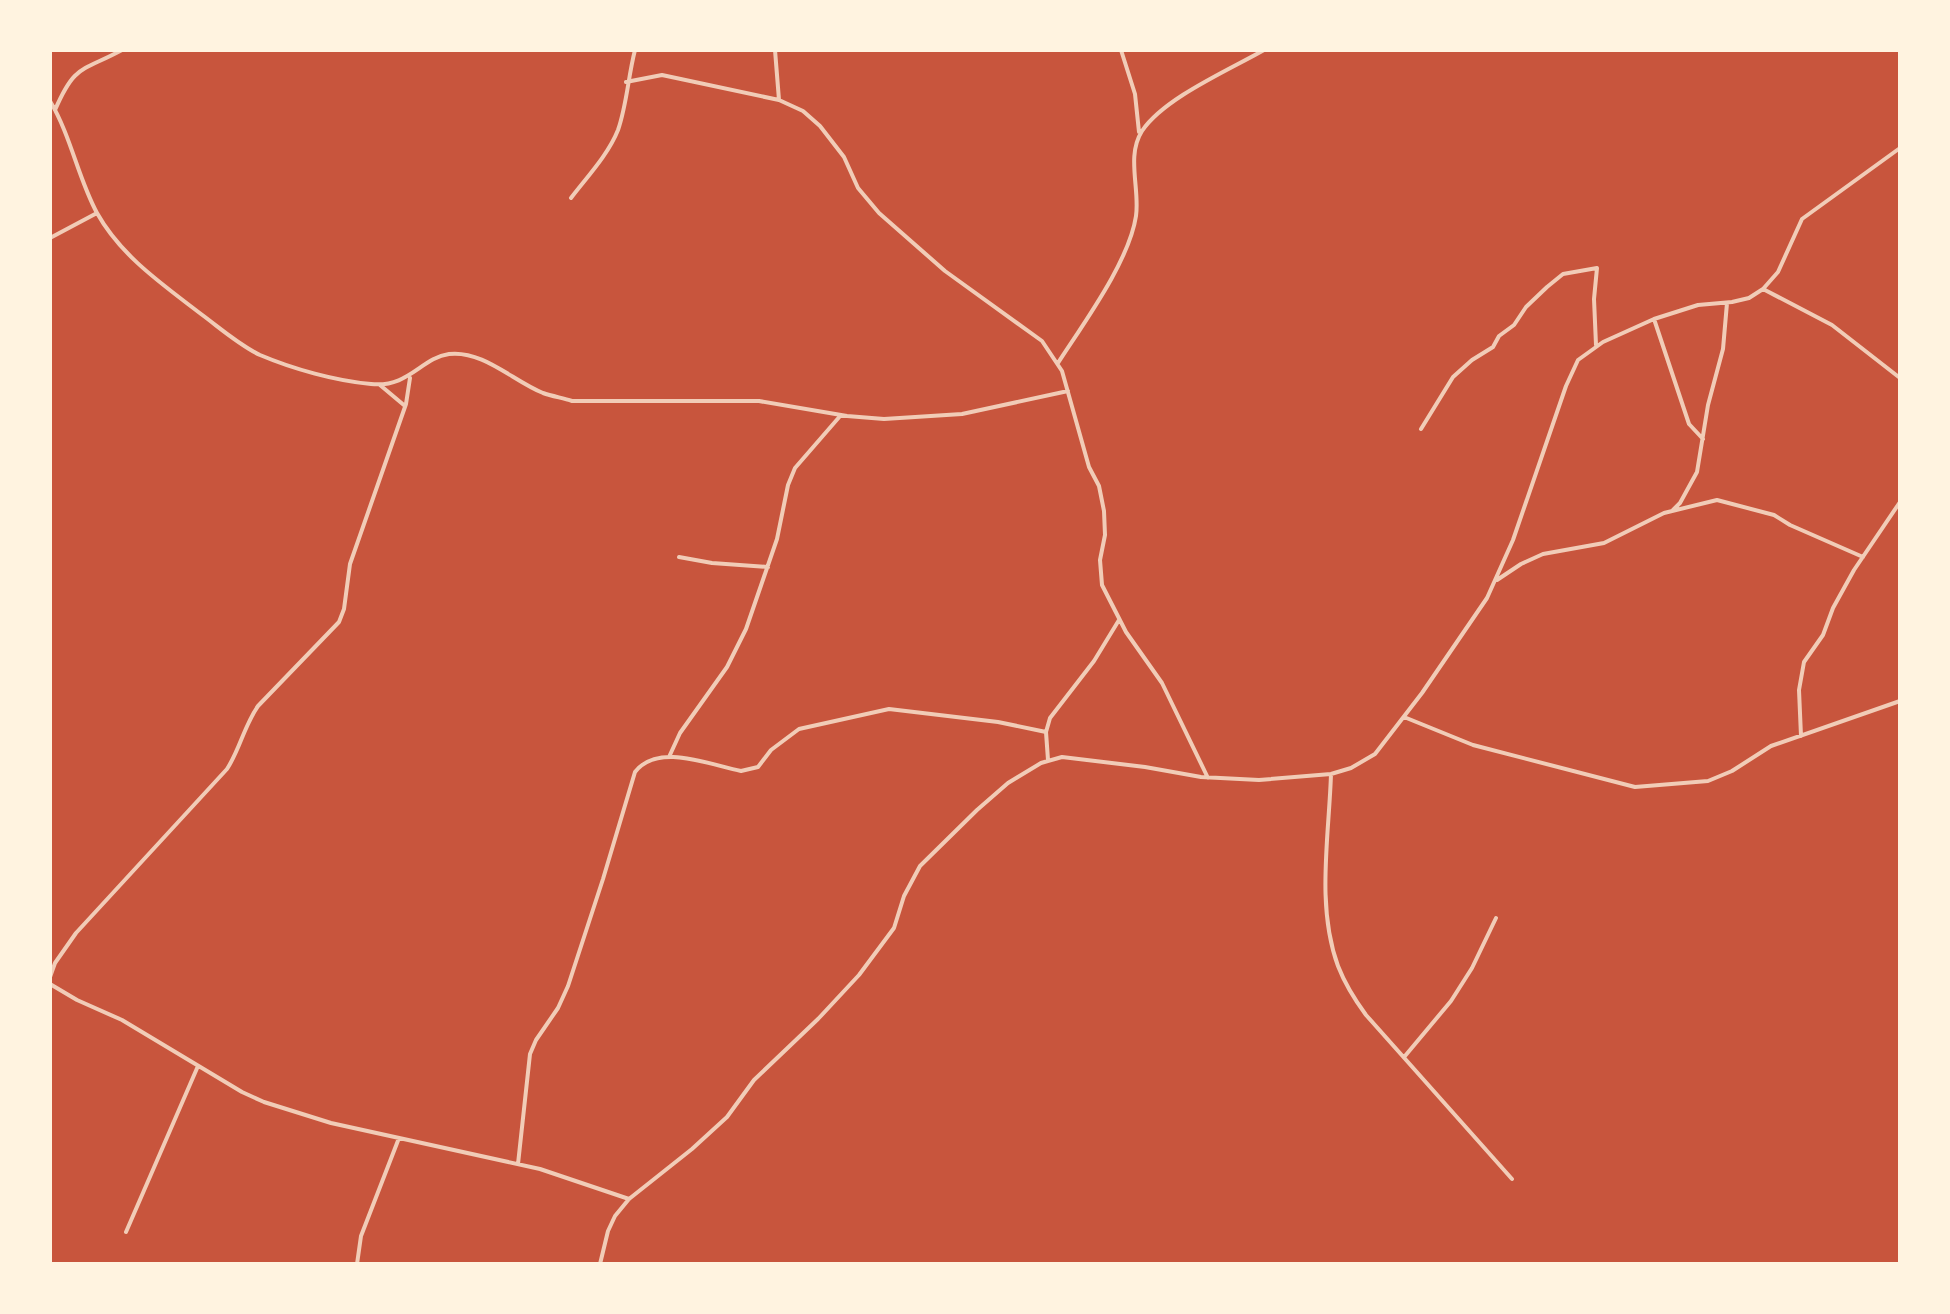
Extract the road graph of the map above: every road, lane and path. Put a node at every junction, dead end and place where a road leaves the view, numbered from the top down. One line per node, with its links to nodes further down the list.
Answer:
1 (122, 50): 9 (street)
2 (635, 50): 6 (street)
3 (775, 50): 7 (street)
4 (1121, 50): 10 (street)
5 (1264, 50): 10 (street)
6 (626, 82): 7 (street); 12 (street)
7 (779, 100): 19 (street)
8 (50, 101): 9 (street)
9 (55, 110): 13 (street)
10 (1139, 135): 19 (street)
11 (1900, 148): 15 (street)
12 (571, 198)
13 (97, 213): 14 (street); 22 (street)
14 (50, 238)
15 (1763, 289): 16 (street); 21 (street)
16 (1727, 303): 17 (street); 27 (street)
17 (1654, 319): 18 (street); 27 (street)
18 (1596, 347): 26 (street); 33 (street)
19 (1057, 363): 23 (street)
20 (410, 377): 22 (street); 24 (street); 25 (street)
21 (1900, 378)
22 (379, 384): 24 (street)
23 (1068, 391): 25 (street); 34 (street)
24 (405, 406): 44 (street)
25 (841, 415): 32 (street)
26 (1421, 429)
27 (1703, 439): 29 (street)
28 (1900, 502): 31 (street)
29 (1671, 511): 31 (street); 33 (street)
30 (679, 557): 32 (street)
31 (1863, 557): 38 (street)
32 (768, 567): 39 (street)
33 (1495, 581): 36 (street)
34 (1119, 620): 37 (street); 42 (street)
35 (1900, 701): 38 (street)
36 (1404, 717): 38 (street); 41 (street)
37 (1046, 732): 39 (street); 40 (street)
38 (1801, 736)
39 (669, 757): 49 (street)
40 (1048, 760): 42 (street); 51 (street)
41 (1331, 774): 42 (street); 46 (street)
42 (1208, 778)
43 (1496, 918): 46 (street)
44 (50, 977)
45 (50, 984): 47 (street)
46 (1405, 1056): 50 (street)
47 (198, 1066): 48 (street); 52 (street)
48 (399, 1138): 49 (street); 53 (street)
49 (518, 1164): 51 (street)
50 (1512, 1179)
51 (629, 1199): 54 (street)
52 (126, 1232)
53 (357, 1264)
54 (600, 1264)

